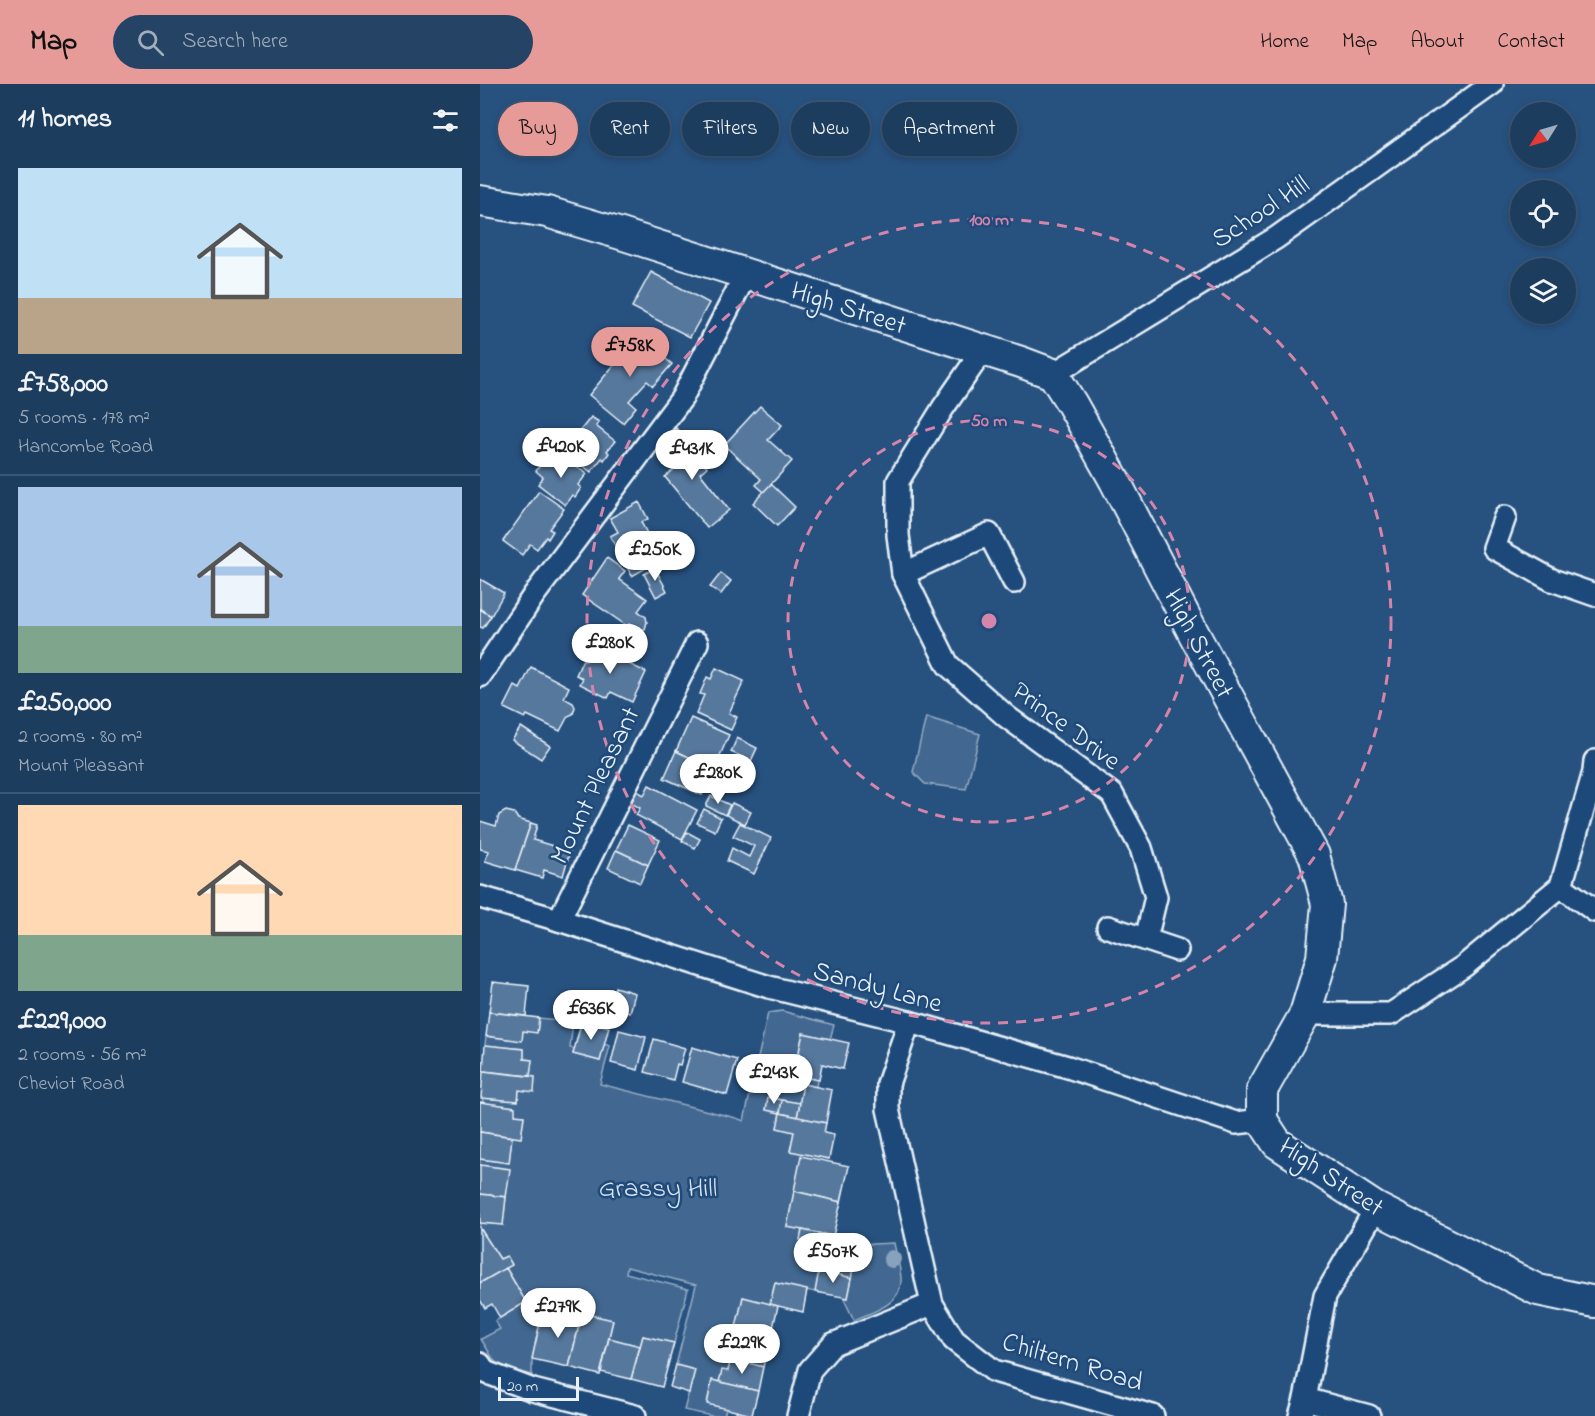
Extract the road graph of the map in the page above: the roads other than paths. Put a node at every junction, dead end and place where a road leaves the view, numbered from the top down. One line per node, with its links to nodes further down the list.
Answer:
1 (1492, 84): 5 (street, School Hill)
2 (480, 201): 3 (street, High Street)
3 (746, 274): 4 (street, High Street); 11 (street)
4 (983, 350): 5 (street, High Street); 7 (street, Prince Drive)
5 (1053, 374): 20 (street, High Street)
6 (1505, 517): 9 (street)
7 (903, 574): 8 (street); 18 (street, Prince Drive)
8 (1014, 582)
9 (1595, 595)
10 (697, 643): 16 (street, Mount Pleasant)
11 (480, 676)
12 (1595, 761): 13 (street)
13 (1561, 886): 15 (street); 20 (street)
14 (480, 897): 16 (street, Sandy Lane)
15 (1595, 911)
16 (559, 920): 21 (street, Sandy Lane)
17 (1108, 927): 18 (street)
18 (1146, 939): 19 (street)
19 (1177, 950)
20 (1305, 1014): 22 (street, High Street)
21 (909, 1022): 22 (street, Sandy Lane); 25 (street, Chiltern Road)
22 (1262, 1120): 23 (street, High Street)
23 (1376, 1208): 24 (street, High Street); 27 (street)
24 (1595, 1302)
25 (932, 1304): 29 (street); 30 (street, Chiltern Road)
26 (480, 1364): 28 (street)
27 (1302, 1407): 31 (street)
28 (635, 1416)
29 (798, 1416)
30 (1153, 1416)
31 (1369, 1416)

